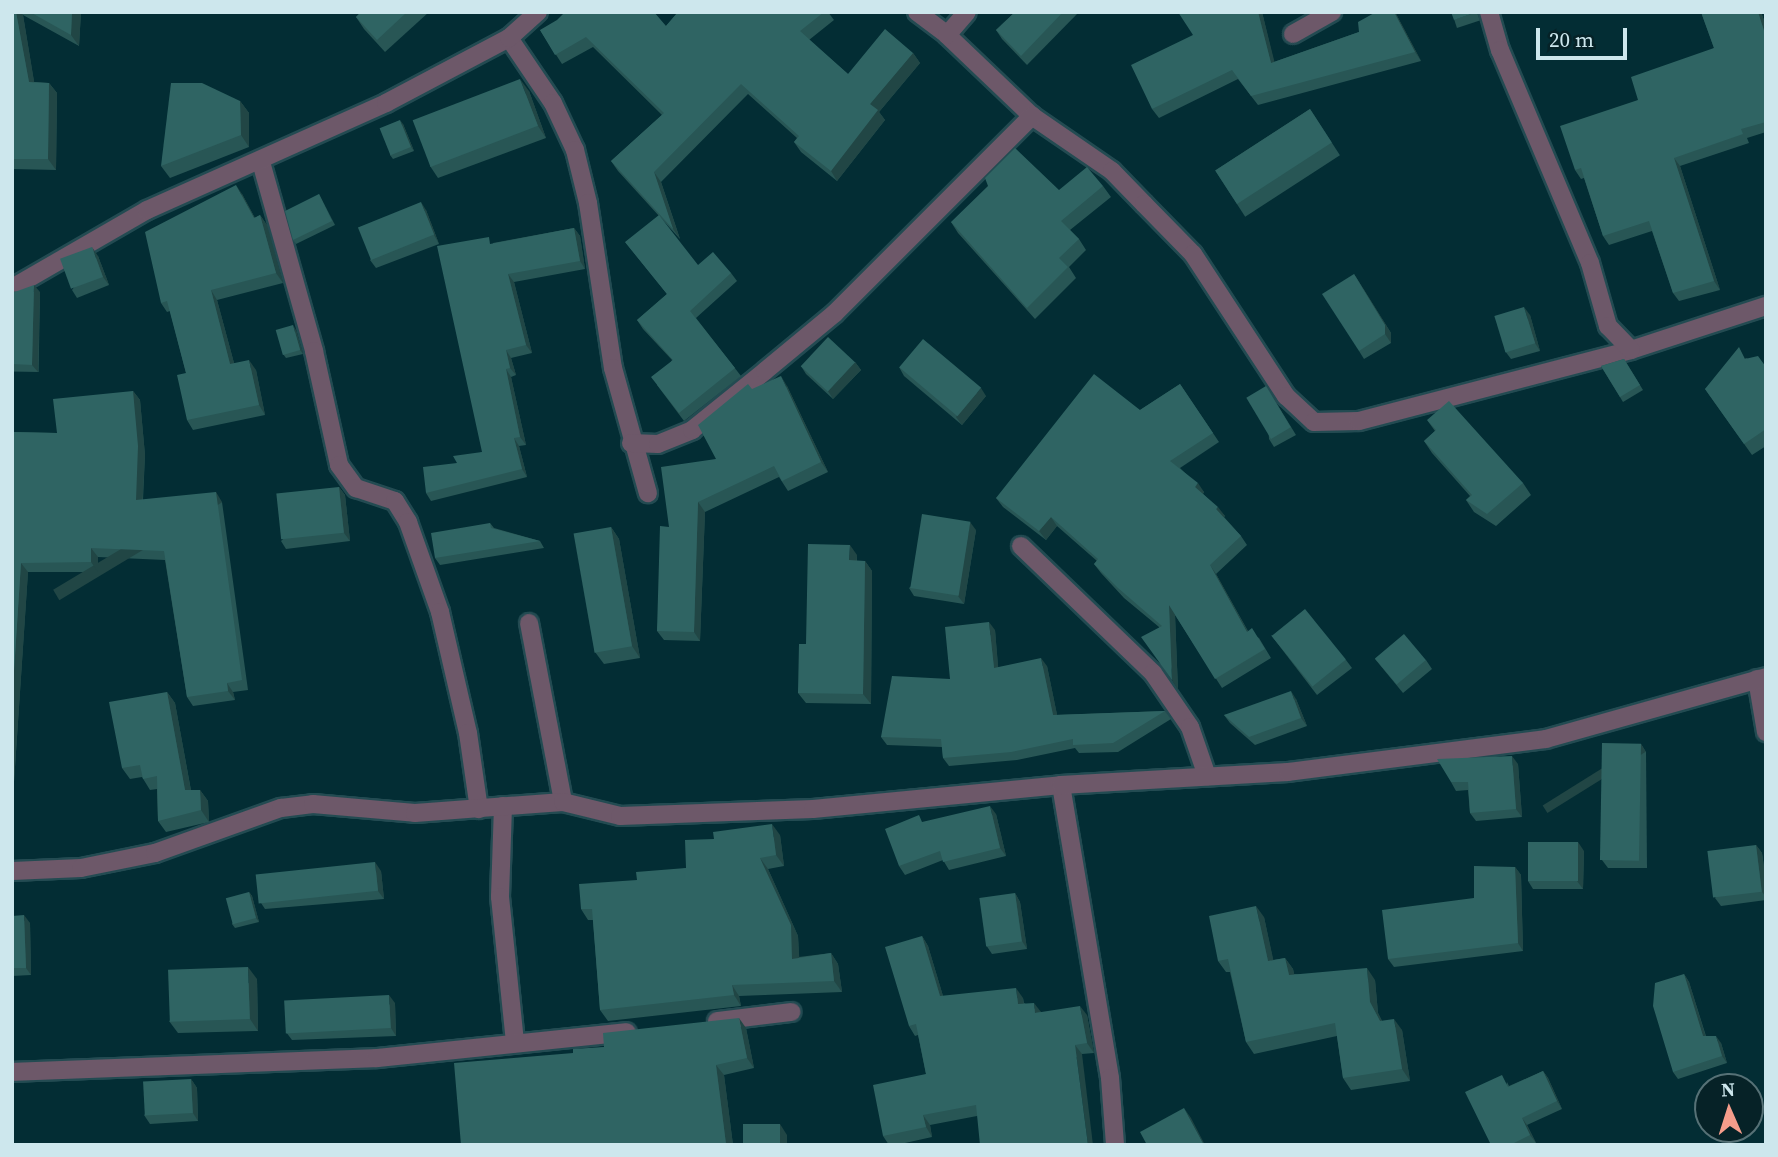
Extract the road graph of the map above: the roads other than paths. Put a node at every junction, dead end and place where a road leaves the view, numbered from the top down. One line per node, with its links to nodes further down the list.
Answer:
1 (538, 12): 8 (street)
2 (917, 12): 7 (street)
3 (967, 12): 7 (street)
4 (1332, 12): 6 (street)
5 (1489, 12): 13 (street)
6 (1293, 34)
7 (947, 35): 9 (street)
8 (509, 38): 10 (street); 16 (street)
9 (1032, 117): 15 (street); 16 (street)
10 (261, 162): 11 (street); 26 (street)
11 (12, 288)
12 (1766, 306): 14 (street)
13 (1608, 326): 14 (street); 15 (street)
14 (1631, 350): 15 (street)
15 (1598, 359)
16 (631, 443): 17 (street)
17 (648, 493)
18 (1021, 546): 22 (street)
19 (529, 623): 24 (street)
20 (1762, 678): 21 (street); 22 (street)
21 (1766, 732)
22 (1207, 776): 23 (street)
23 (1060, 785): 24 (street); 33 (street)
24 (564, 802): 25 (street)
25 (503, 806): 26 (street); 31 (street)
26 (480, 809): 27 (street)
27 (12, 871)
28 (791, 1012): 29 (street)
29 (699, 1023)
30 (646, 1030): 31 (street)
31 (515, 1043): 32 (street)
32 (12, 1072)
33 (1115, 1145)

